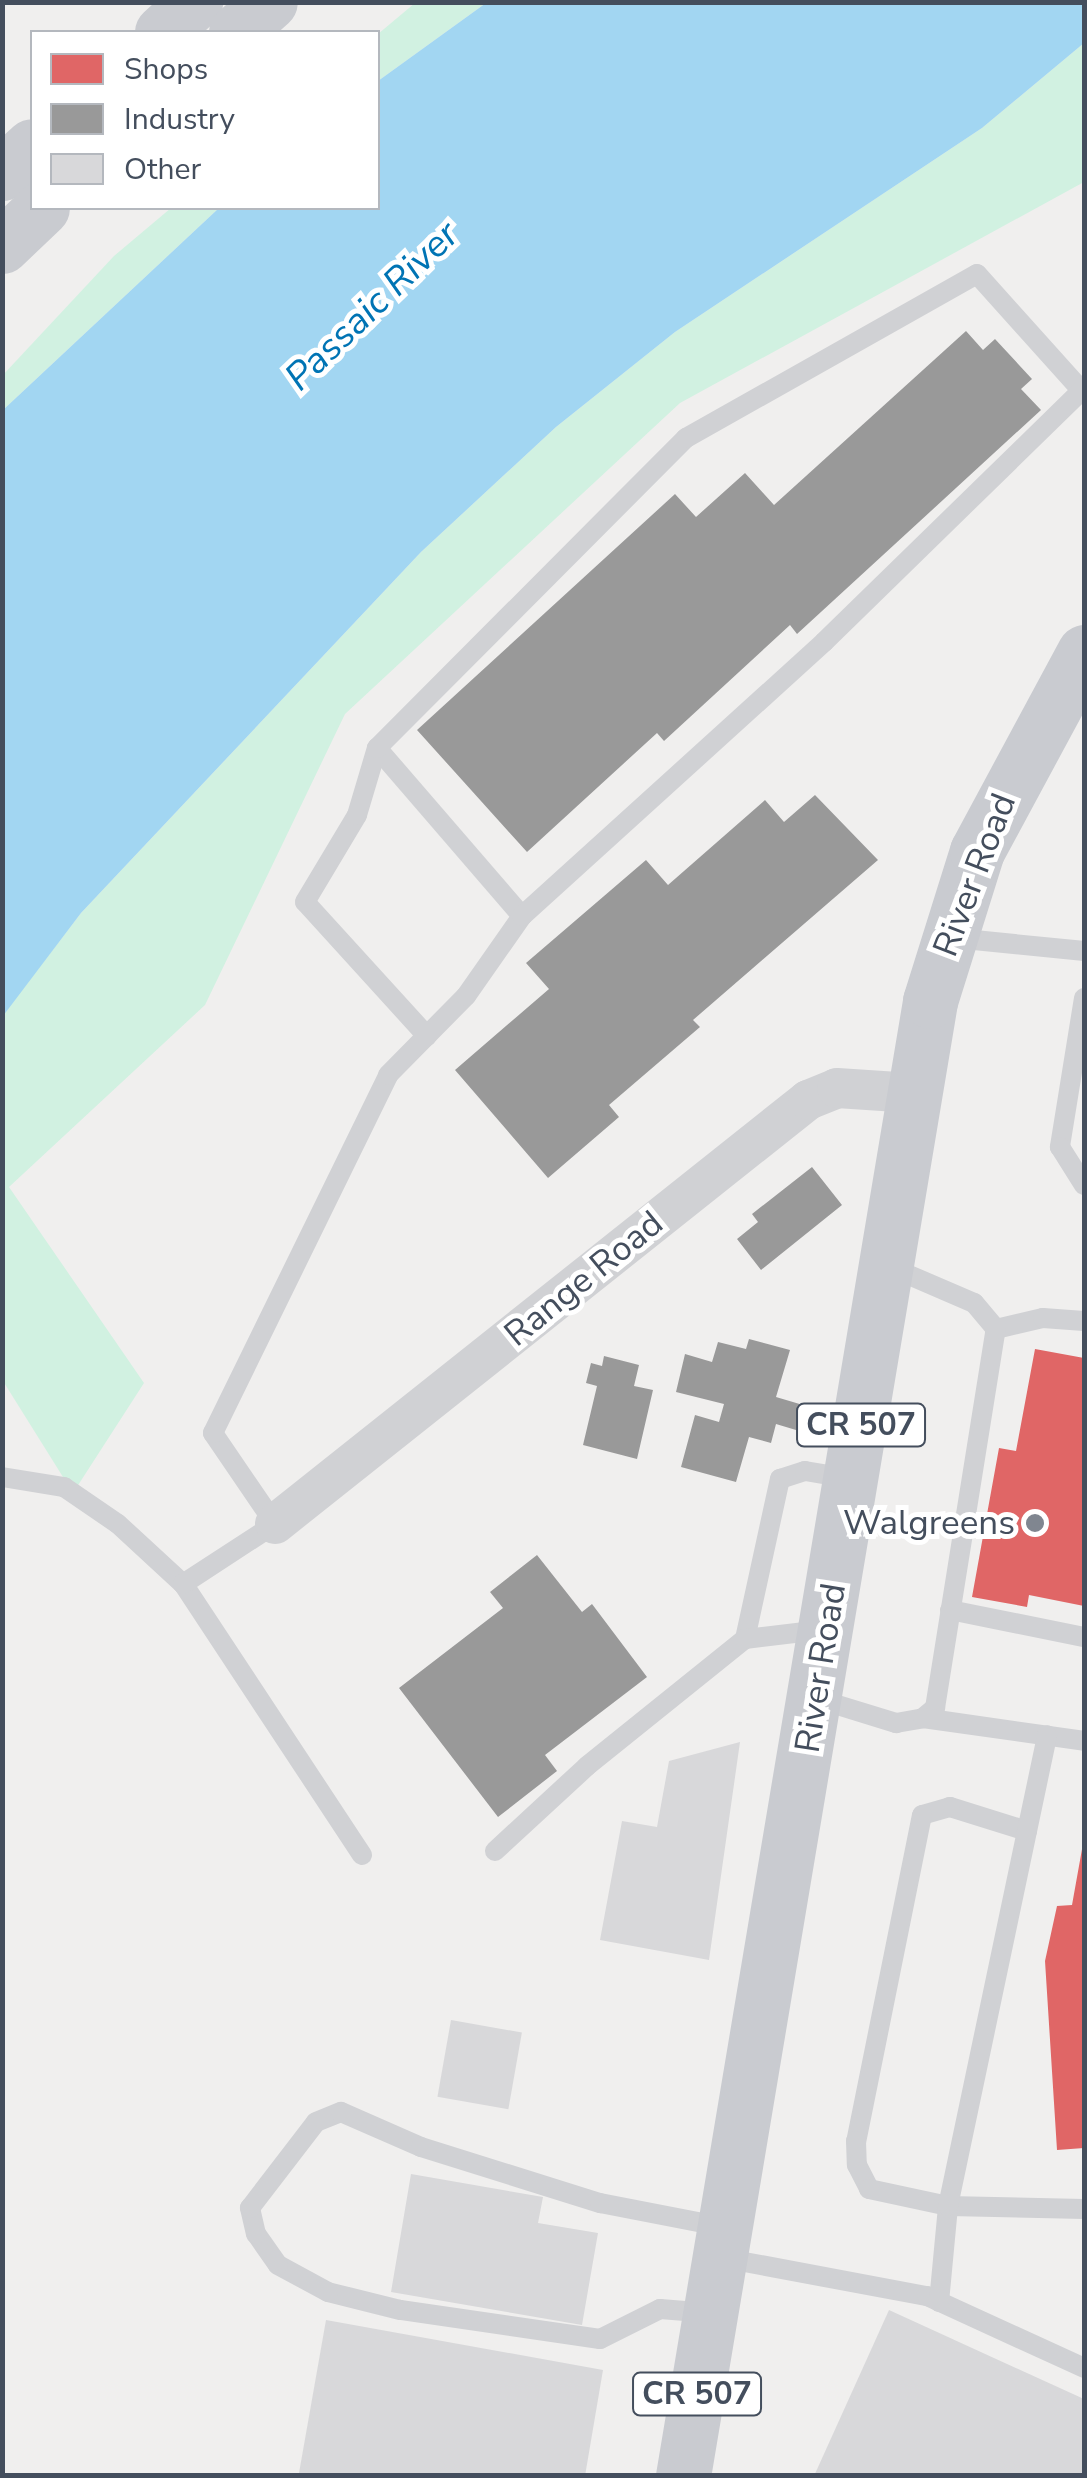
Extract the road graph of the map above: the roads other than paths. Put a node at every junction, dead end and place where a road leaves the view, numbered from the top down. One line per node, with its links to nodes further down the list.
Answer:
1 (195, 2): 3 (main road)
2 (270, 2): 4 (main road)
3 (164, 30)
4 (238, 30)
5 (18, 171): 6 (main road)
6 (2, 246)
7 (1083, 390): 9 (lane); 10 (lane)
8 (1084, 652): 11 (main road, River Road / CR 507)
9 (377, 748): 10 (lane); 14 (lane)
10 (522, 916): 14 (lane)
11 (947, 938): 12 (lane); 15 (main road, River Road / CR 507)
12 (1084, 951)
13 (1084, 998): 16 (lane)
14 (427, 1036): 22 (lane)
15 (913, 1094): 17 (main road, River Road / CR 507); 22 (street, Range Road)
16 (1084, 1184)
17 (886, 1266): 19 (lane); 21 (main road, River Road / CR 507)
18 (1084, 1321): 19 (lane)
19 (996, 1330): 24 (lane)
20 (2, 1477): 23 (lane)
21 (852, 1479): 25 (main road, River Road / CR 507); 27 (lane)
22 (275, 1524): 23 (lane)
23 (183, 1584): 34 (lane)
24 (950, 1610): 26 (lane); 29 (lane)
25 (828, 1630): 27 (lane); 28 (main road, River Road / CR 507)
26 (1084, 1636)
27 (745, 1640): 33 (lane)
28 (816, 1699): 29 (lane); 37 (main road, River Road / CR 507)
29 (923, 1718): 30 (lane)
30 (1048, 1735): 31 (lane); 32 (lane)
31 (1084, 1740)
32 (1027, 1831): 35 (lane); 35 (lane)
33 (495, 1850)
34 (362, 1854)
35 (948, 2206): 36 (lane); 38 (lane)
36 (1084, 2209)
37 (723, 2243): 38 (lane); 39 (main road, River Road / CR 507); 39 (lane)
38 (939, 2302): 40 (lane)
39 (711, 2313): 41 (main road, River Road / CR 507)
40 (1084, 2368)
41 (683, 2476)

